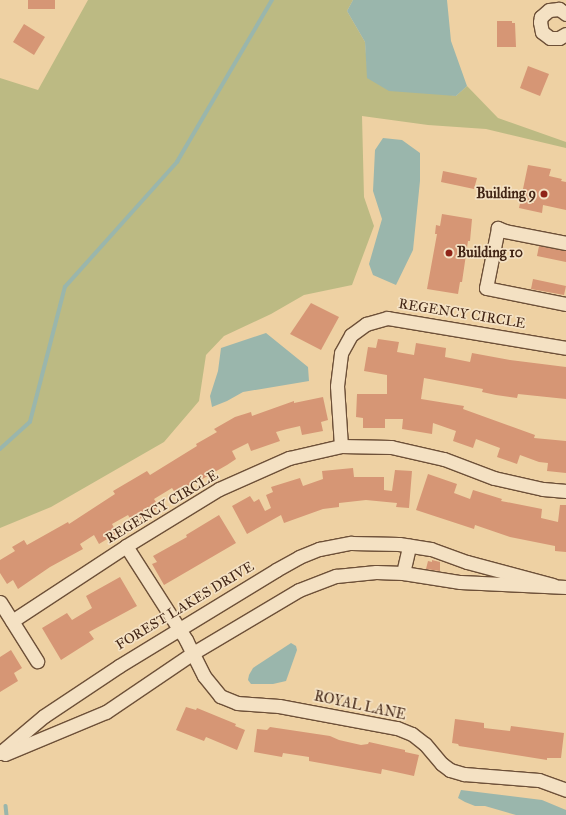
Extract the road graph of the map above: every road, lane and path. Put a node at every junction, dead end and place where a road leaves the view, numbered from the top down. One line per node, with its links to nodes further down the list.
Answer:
1 (562, 8): 2 (street)
2 (566, 34)
3 (566, 243): 4 (street)
4 (566, 304)
5 (566, 348): 6 (street, REGENCY CIRCLE)
6 (341, 446): 7 (street, REGENCY CIRCLE); 8 (street, REGENCY CIRCLE)
7 (566, 491)
8 (126, 546): 14 (street, REGENCY CIRCLE); 15 (street, ROYAL LANE)
9 (409, 546): 10 (street); 11 (street, FOREST LAKES DRIVE); 15 (street, FOREST LAKES DRIVE)
10 (403, 573): 11 (street, FOREST LAKES DRIVE); 16 (street, FOREST LAKES DRIVE)
11 (553, 585): 12 (street, FOREST LAKES DRIVE)
12 (566, 587)
13 (0, 602): 14 (street)
14 (12, 621): 17 (street)
15 (178, 629): 16 (street, ROYAL LANE); 18 (street, FOREST LAKES DRIVE)
16 (193, 653): 18 (street, FOREST LAKES DRIVE); 19 (street, ROYAL LANE)
17 (37, 660)
18 (0, 754)
19 (566, 790)

